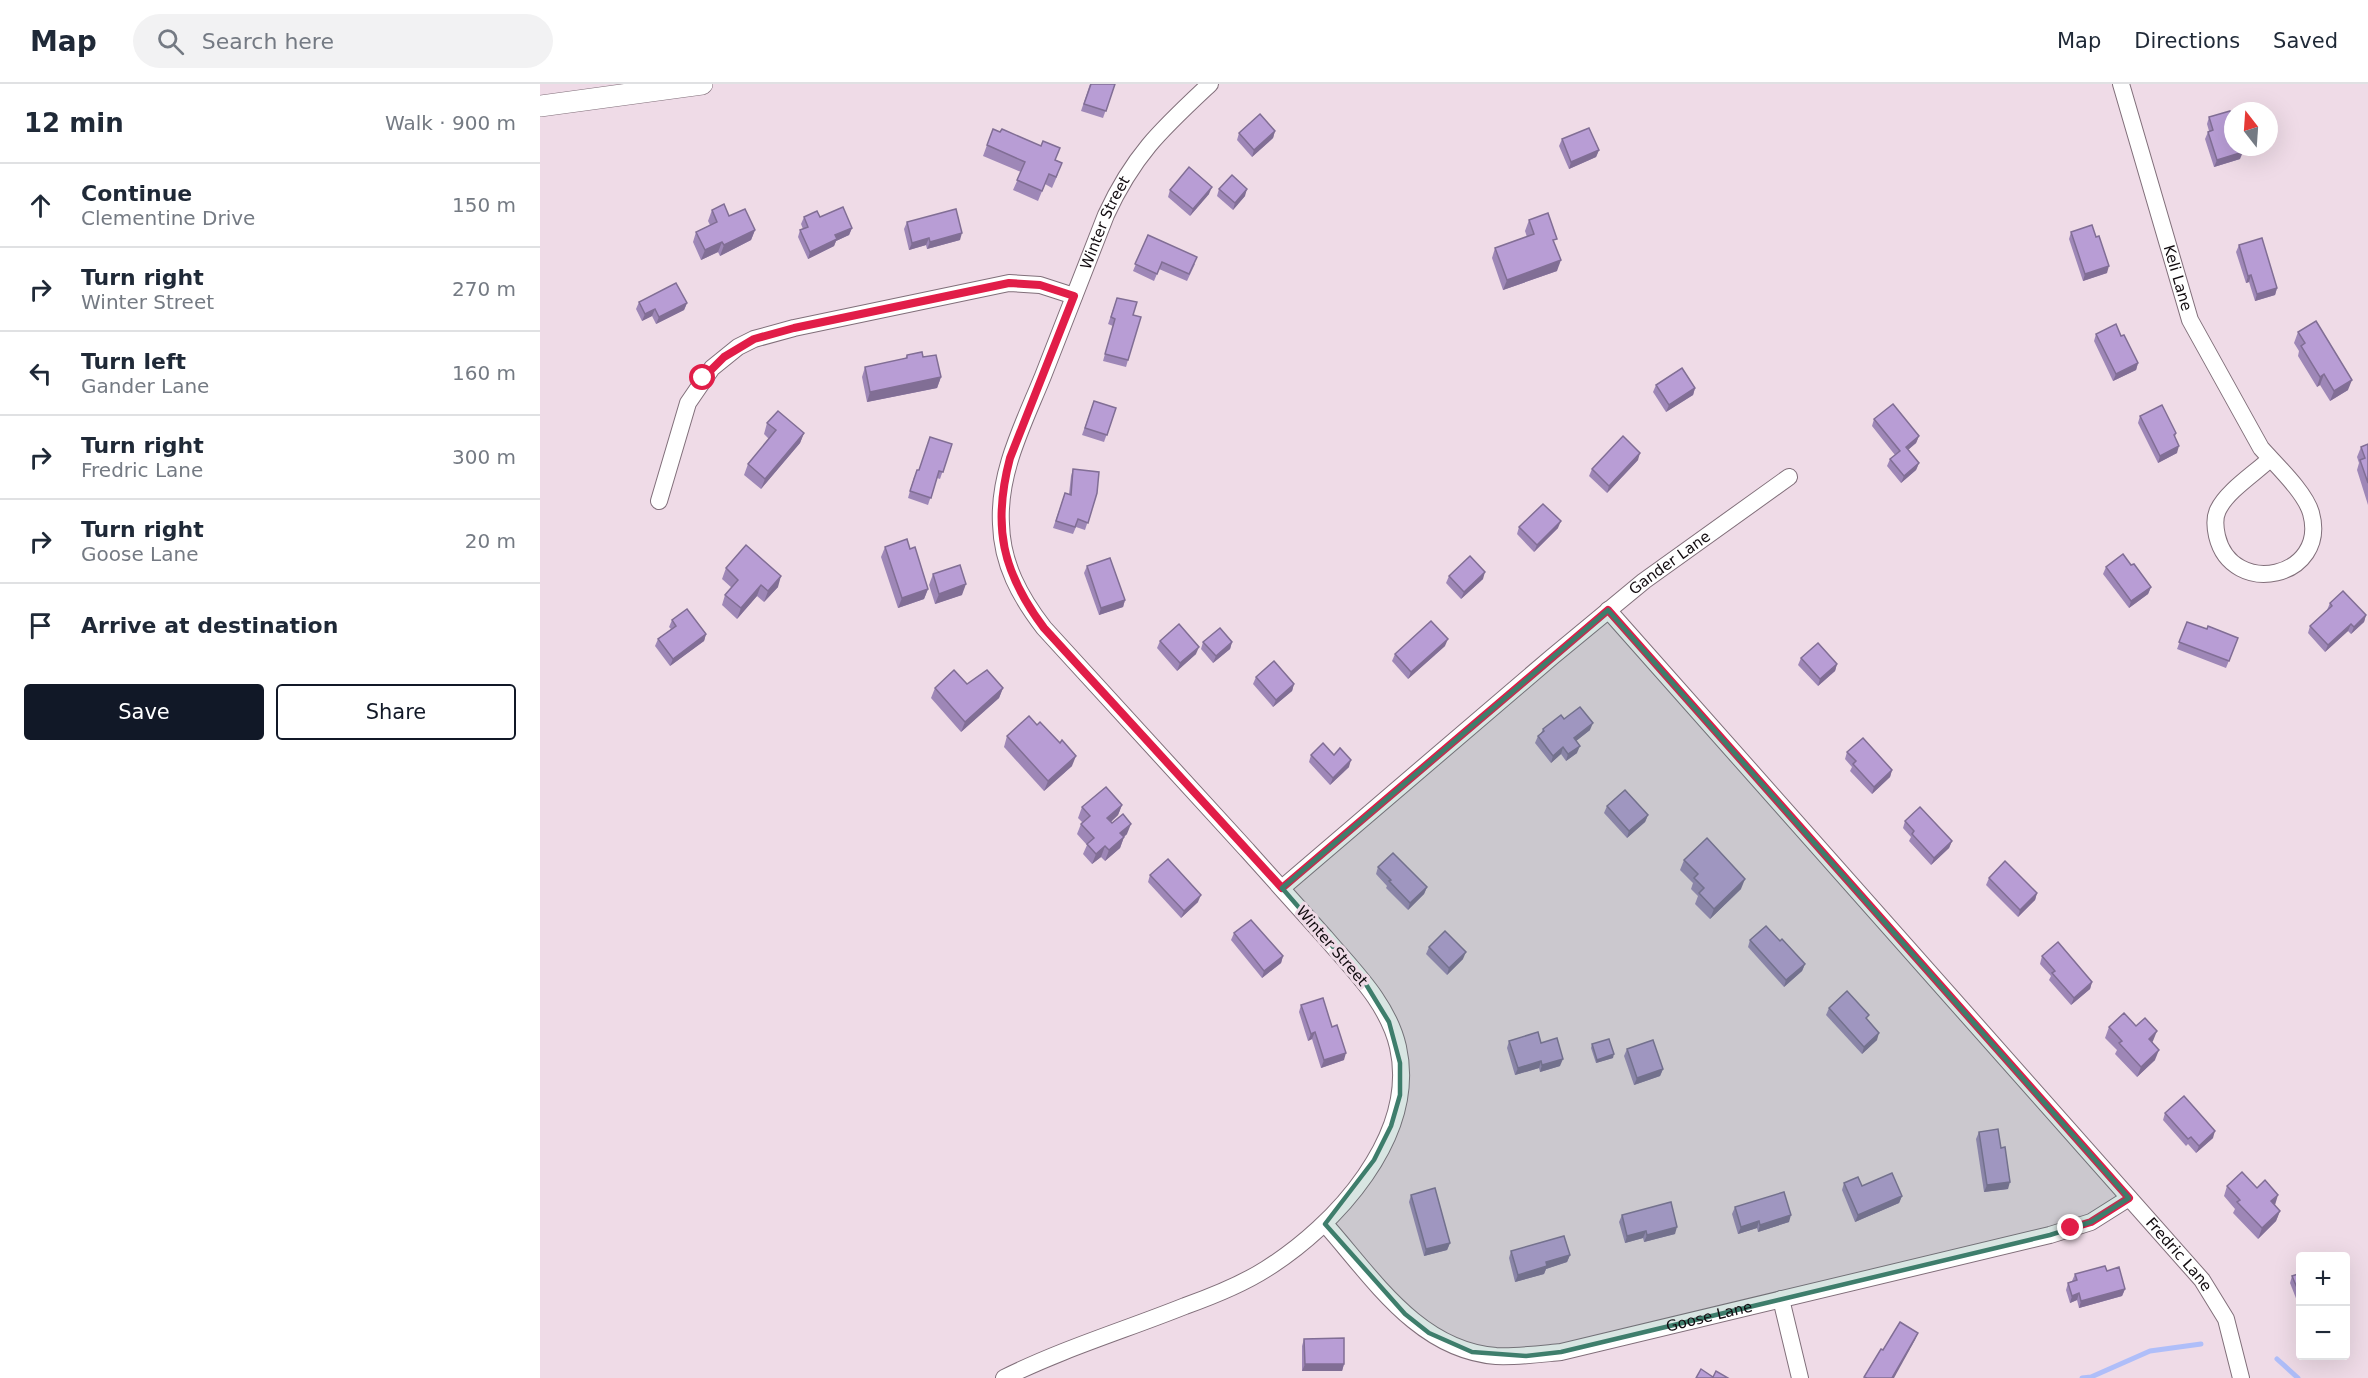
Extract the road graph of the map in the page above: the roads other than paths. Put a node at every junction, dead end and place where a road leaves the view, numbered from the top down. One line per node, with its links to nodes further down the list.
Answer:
1 (702, 84): 4 (street)
2 (1210, 84): 5 (street, Winter Street)
3 (2121, 84): 6 (street, Keli Lane)
4 (540, 106)
5 (1074, 296): 8 (street); 10 (street, Winter Street)
6 (2270, 459): 6 (street, Keli Lane)
7 (1789, 477): 9 (street, Gander Lane)
8 (659, 501)
9 (1608, 610): 10 (street, Gander Lane); 11 (street, Fredric Lane)
10 (1282, 888): 12 (street, Winter Street)
11 (2129, 1198): 13 (street, Goose Lane); 16 (street, Fredric Lane)
12 (1325, 1224): 13 (street, Goose Lane); 14 (street, Winter Street)
13 (1781, 1299): 15 (street)
14 (1004, 1378)
15 (1800, 1378)
16 (2241, 1378)

